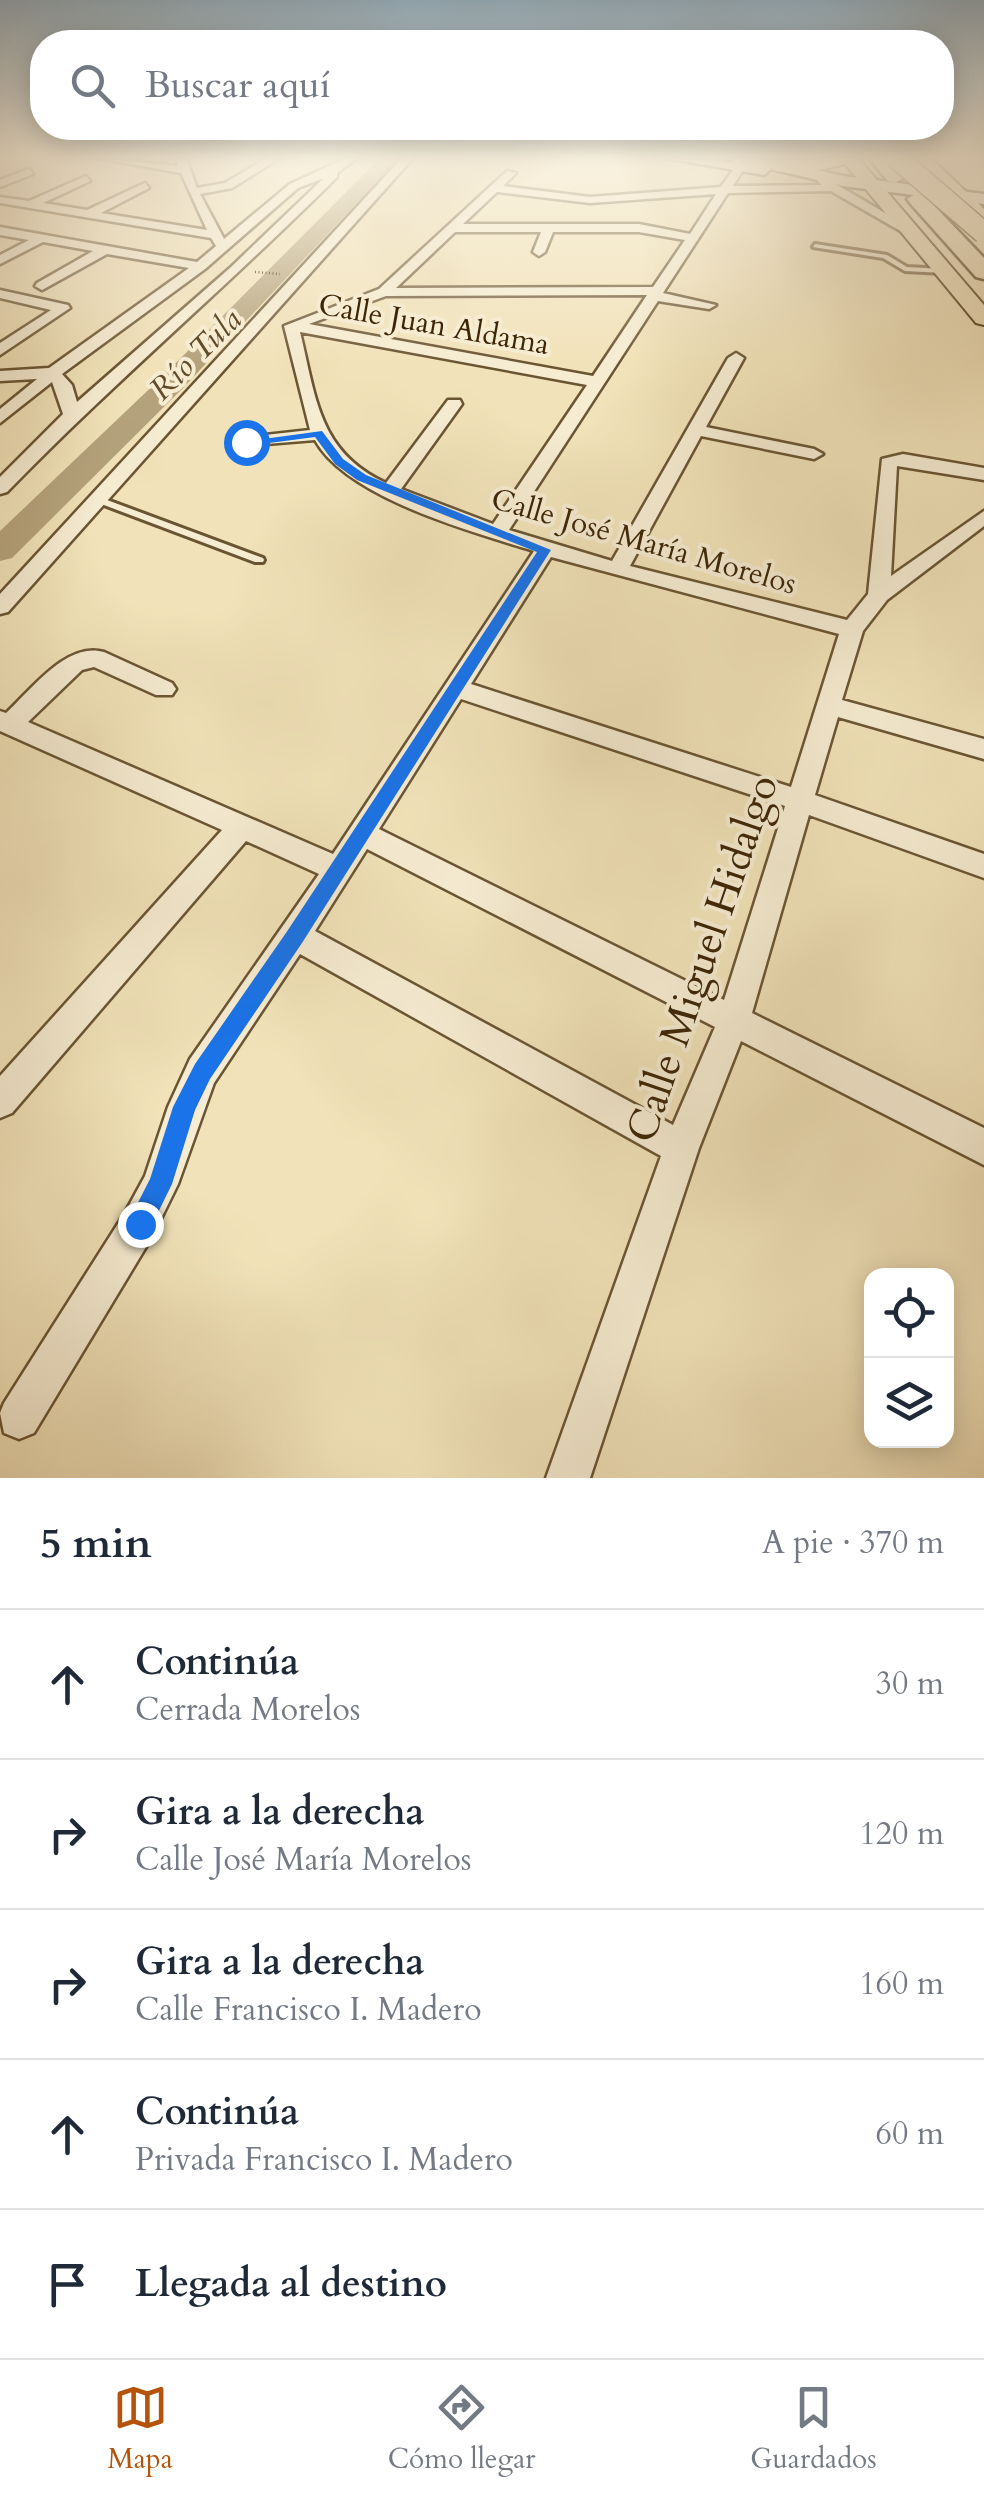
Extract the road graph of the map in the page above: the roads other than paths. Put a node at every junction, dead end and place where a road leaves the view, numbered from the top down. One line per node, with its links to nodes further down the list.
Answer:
1 (154, 227): 17 (street)
2 (212, 227): 17 (street)
3 (237, 227): 17 (street)
4 (280, 227): 40 (street)
5 (345, 227): 32 (street)
6 (700, 227): 16 (street)
7 (903, 227): 14 (street)
8 (906, 227): 14 (main road)
9 (948, 227): 25 (highway)
10 (957, 227): 21 (highway)
11 (454, 228): 12 (street); 27 (street)
12 (549, 228): 16 (street); 20 (street)
13 (0, 230): 15 (street)
14 (908, 230): 24 (main road)
15 (42, 238): 19 (street); 22 (street)
16 (693, 238): 29 (street)
17 (219, 240): 23 (street)
18 (814, 246): 24 (lane)
19 (106, 249): 23 (street); 26 (street)
20 (540, 252)
21 (984, 255)
22 (0, 260)
23 (200, 266): 36 (street)
24 (944, 271): 31 (main road)
25 (984, 272)
26 (42, 286)
27 (384, 292): 29 (street); 33 (street)
28 (0, 294): 34 (street)
29 (655, 294): 30 (street); 38 (street)
30 (708, 306)
31 (984, 318)
32 (260, 320): 33 (street, Calle Juan Aldama); 49 (street)
33 (291, 326): 38 (street, Calle Juan Aldama); 43 (street, Calle José María Morelos)
34 (0, 350)
35 (736, 358): 42 (street)
36 (53, 373): 37 (street); 40 (street); 41 (street)
37 (0, 376)
38 (598, 382): 51 (street)
39 (454, 404): 48 (street)
40 (72, 415): 47 (street)
41 (0, 418)
42 (696, 430): 45 (street); 54 (street)
43 (318, 434): 44 (street); 48 (street, Calle José María Morelos)
44 (246, 442)
45 (814, 454)
46 (984, 474): 55 (street)
47 (0, 488)
48 (390, 491): 51 (street, Calle José María Morelos)
49 (99, 500): 53 (lane); 56 (street)
50 (984, 516): 55 (street, Calle Miguel Hidalgo)
51 (496, 534): 52 (street, Calle José María Morelos)
52 (545, 550): 54 (street, Calle José María Morelos); 58 (street)
53 (259, 560)
54 (618, 570): 57 (street, Calle José María Morelos)
55 (879, 595): 57 (street, Calle Miguel Hidalgo)
56 (0, 607)
57 (852, 629): 60 (street, Calle Miguel Hidalgo)
58 (456, 688): 63 (street); 65 (street)
59 (164, 690): 61 (street)
60 (830, 706): 62 (street); 63 (street, Calle Miguel Hidalgo)
61 (5, 722): 64 (street)
62 (984, 750)
63 (802, 800): 66 (street); 69 (street, Calle Miguel Hidalgo)
64 (242, 826): 67 (street); 70 (street)
65 (362, 833): 67 (street); 69 (street)
66 (984, 866)
67 (338, 869): 68 (street)
68 (295, 936): 72 (street); 73 (street)
69 (734, 1020): 71 (street); 72 (street, Calle Miguel Hidalgo)
70 (0, 1101)
71 (984, 1147)
72 (681, 1148): 74 (street, Calle Miguel Hidalgo)
73 (20, 1418)
74 (568, 1478)

